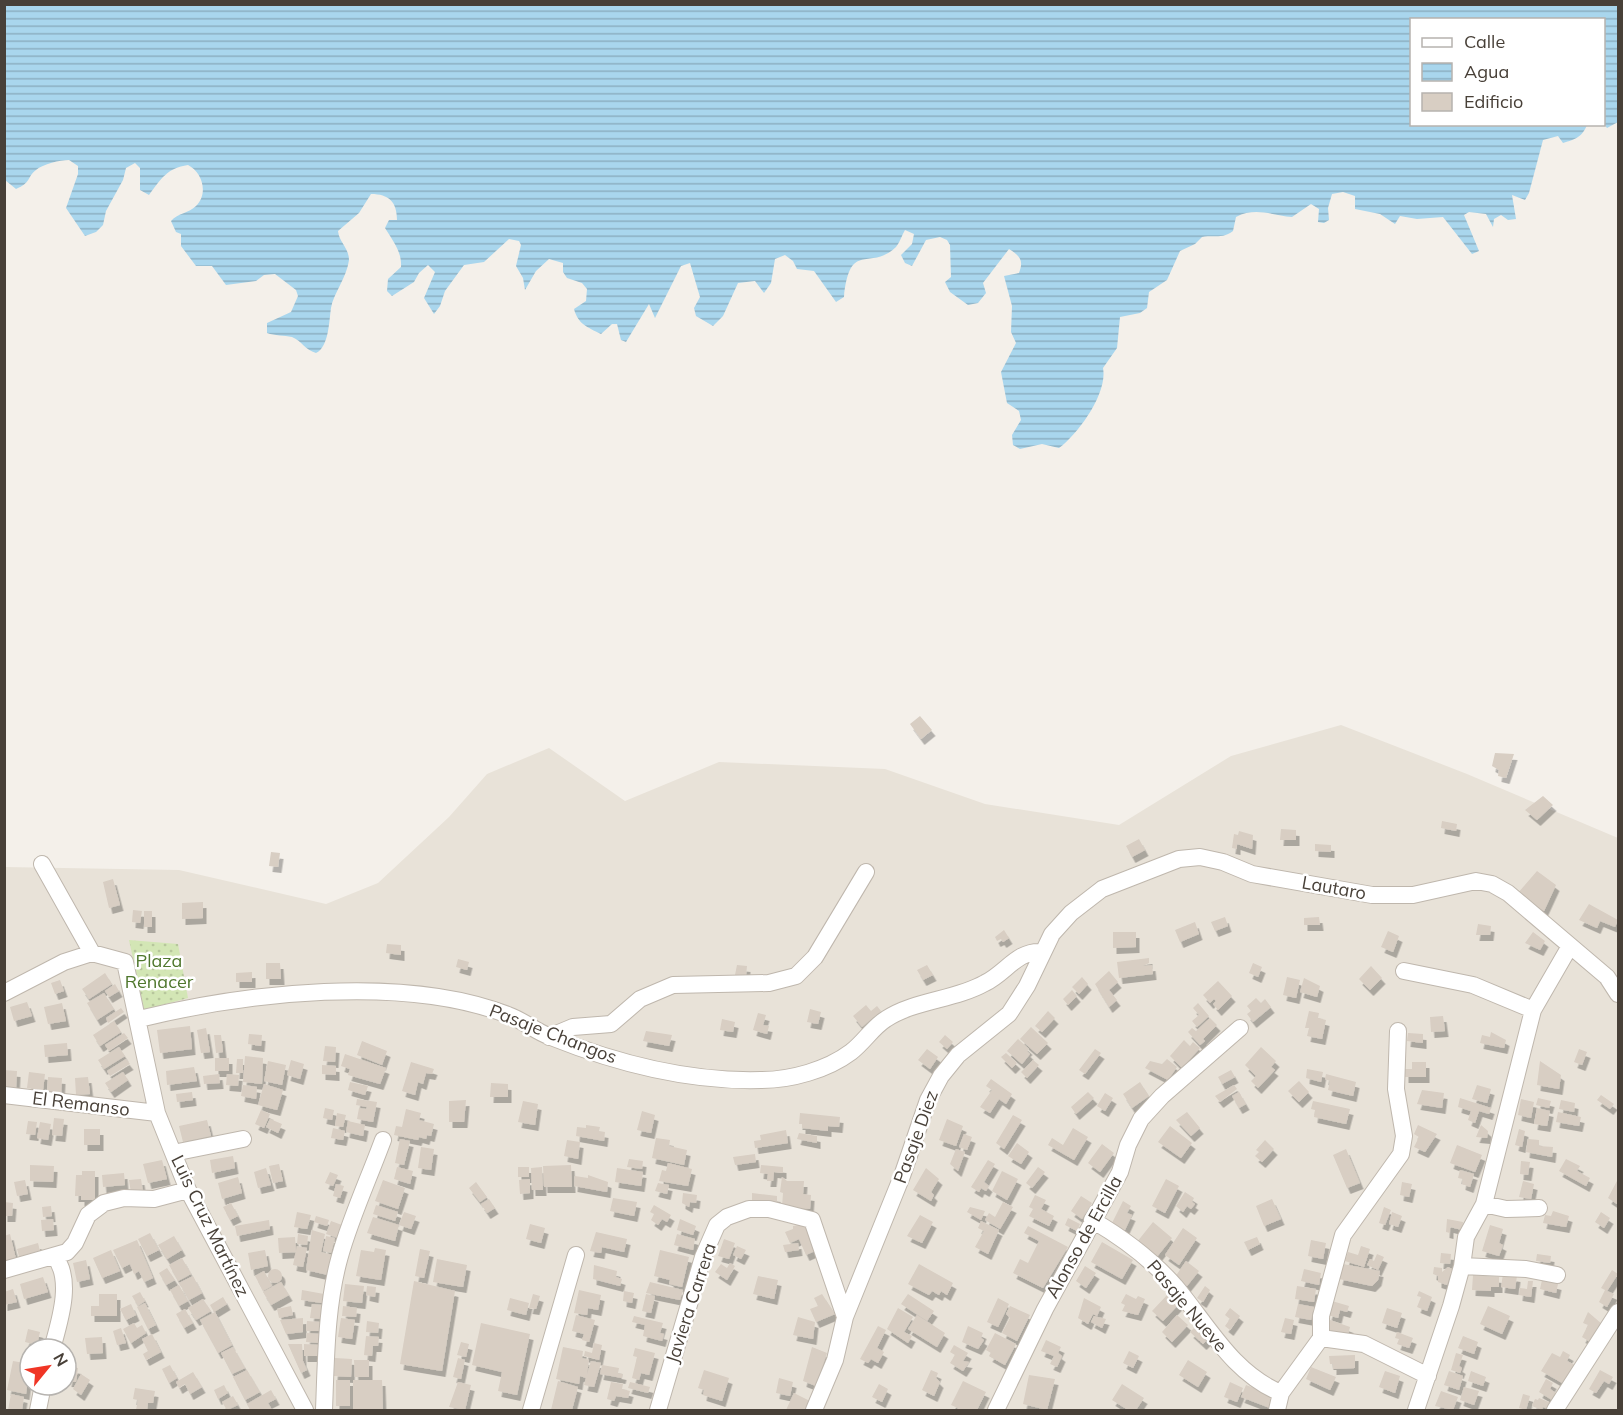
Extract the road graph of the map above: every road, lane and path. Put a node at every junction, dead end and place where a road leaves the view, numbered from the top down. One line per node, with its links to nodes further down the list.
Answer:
1 (42, 864): 5 (street)
2 (866, 872): 13 (street)
3 (1570, 946): 4 (street, Lautaro); 8 (street, Lautaro); 9 (street)
4 (1042, 952): 13 (street, Pasaje Changos); 29 (street, Pasaje Diez)
5 (92, 953): 7 (street); 10 (street, Luis Cruz Martínez)
6 (1404, 971): 9 (street)
7 (4, 993)
8 (1618, 994)
9 (1533, 1010): 20 (street)
10 (139, 1019): 13 (street, Pasaje Changos); 15 (street, Luis Cruz Martínez)
11 (1240, 1028): 22 (street, Alonso de Ercilla)
12 (1398, 1031): 31 (street)
13 (549, 1037)
14 (4, 1095): 15 (street, El Remanso)
15 (157, 1113): 18 (street, Luis Cruz Martínez)
16 (243, 1138): 18 (street)
17 (383, 1140): 35 (street)
18 (173, 1153): 19 (street, Luis Cruz Martínez)
19 (188, 1190): 24 (street); 34 (street, Luis Cruz Martínez)
20 (1484, 1204): 21 (street); 25 (street)
21 (1539, 1208)
22 (1092, 1220): 33 (street, Pasaje Nueve); 39 (street, Alonso de Ercilla)
23 (576, 1255): 36 (street)
24 (54, 1256): 26 (street); 30 (street)
25 (1462, 1266): 27 (street); 32 (street)
26 (4, 1270)
27 (1557, 1275)
28 (1618, 1312): 42 (street)
29 (845, 1317): 37 (street, Javiera Carrera); 38 (street)
30 (55, 1337)
31 (1321, 1338): 32 (street); 33 (street)
32 (1428, 1376): 41 (street)
33 (1281, 1393): 40 (street)
34 (305, 1410)
35 (324, 1410)
36 (531, 1410)
37 (658, 1410)
38 (814, 1410)
39 (996, 1410)
40 (1277, 1410)
41 (1416, 1410)
42 (1555, 1410)

